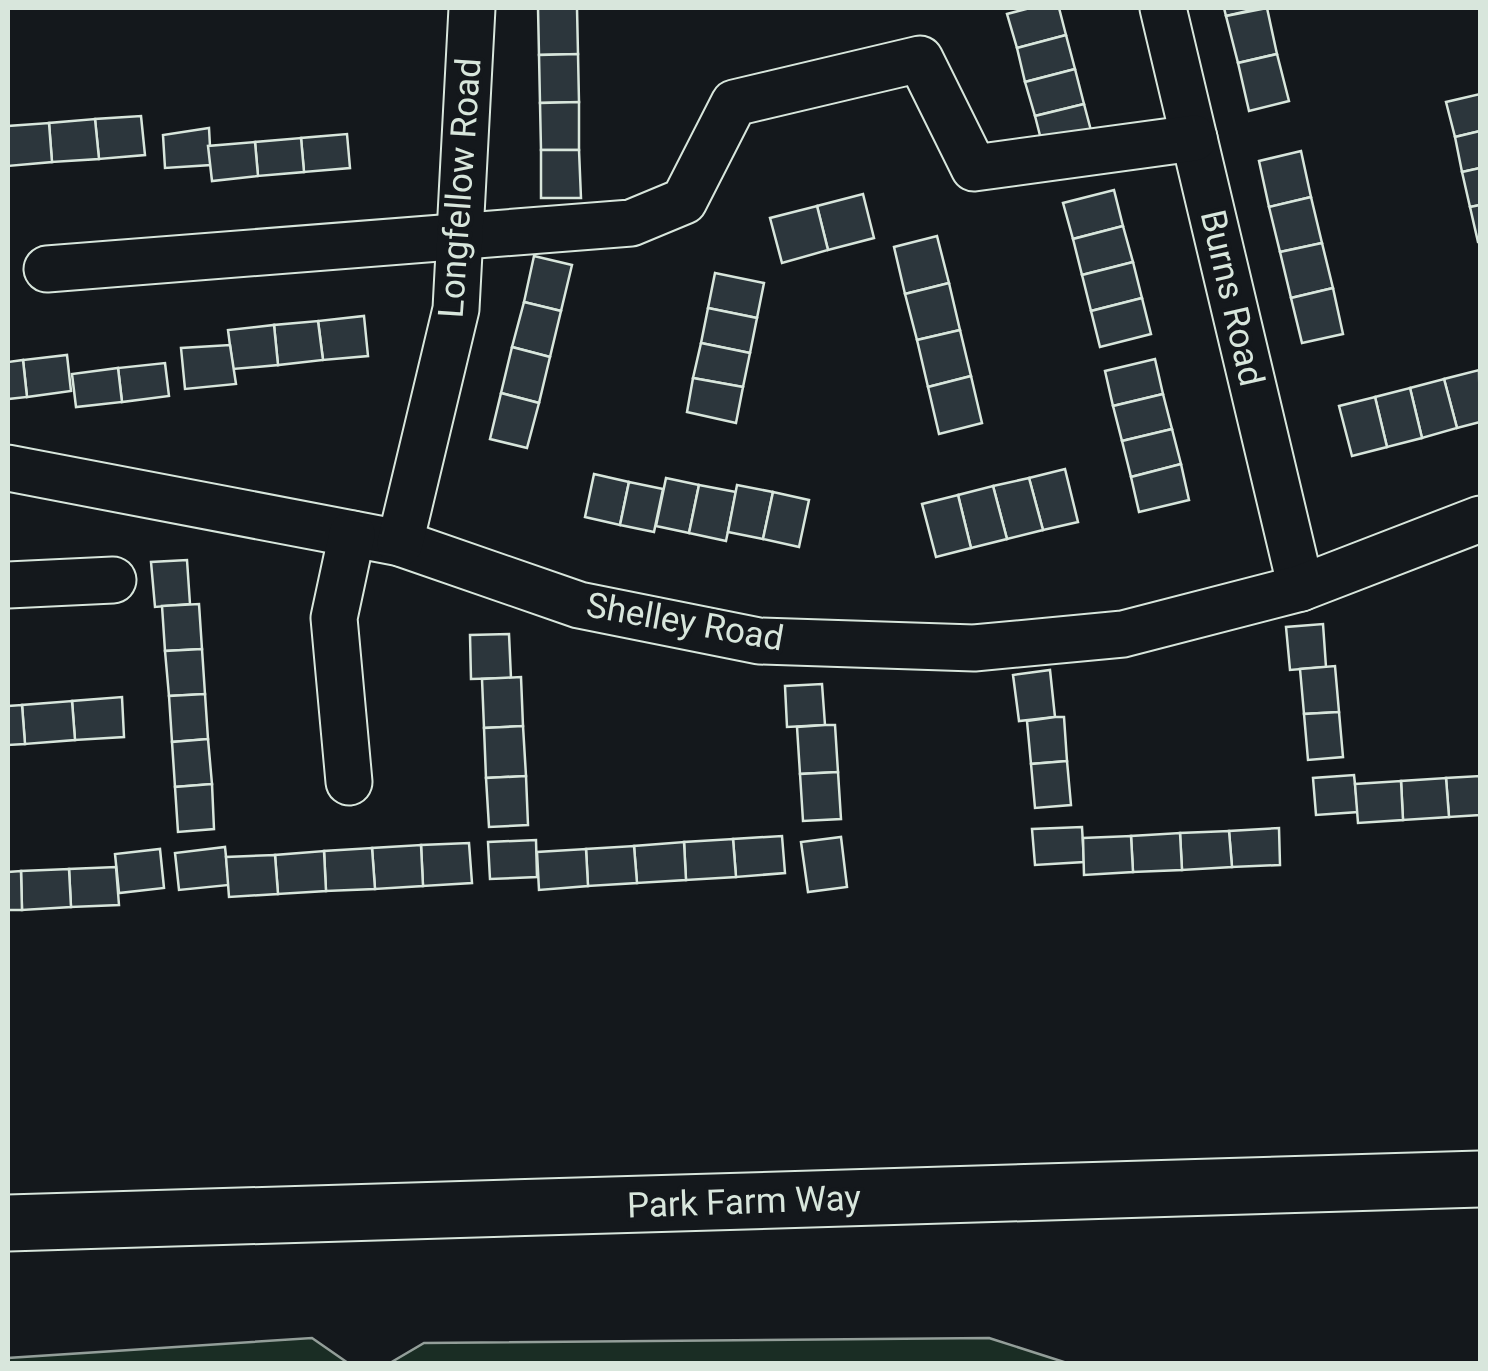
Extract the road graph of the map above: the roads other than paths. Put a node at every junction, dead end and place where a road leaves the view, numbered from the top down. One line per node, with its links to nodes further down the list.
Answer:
1 (472, 8): 4 (street, Longfellow Road)
2 (1163, 8): 3 (street, Burns Road)
3 (1194, 138): 4 (street); 12 (street, Burns Road)
4 (460, 235): 5 (street); 9 (street, Longfellow Road)
5 (47, 270)
6 (8, 468): 8 (street, Shelley Road)
7 (1478, 533): 12 (street, Shelley Road)
8 (352, 534): 9 (street, Shelley Road); 13 (street)
9 (400, 543): 12 (street, Shelley Road)
10 (113, 580): 11 (street)
11 (8, 585)
12 (1301, 588)
13 (349, 782)
14 (1480, 1179): 15 (highway, Park Farm Way)
15 (8, 1224)

